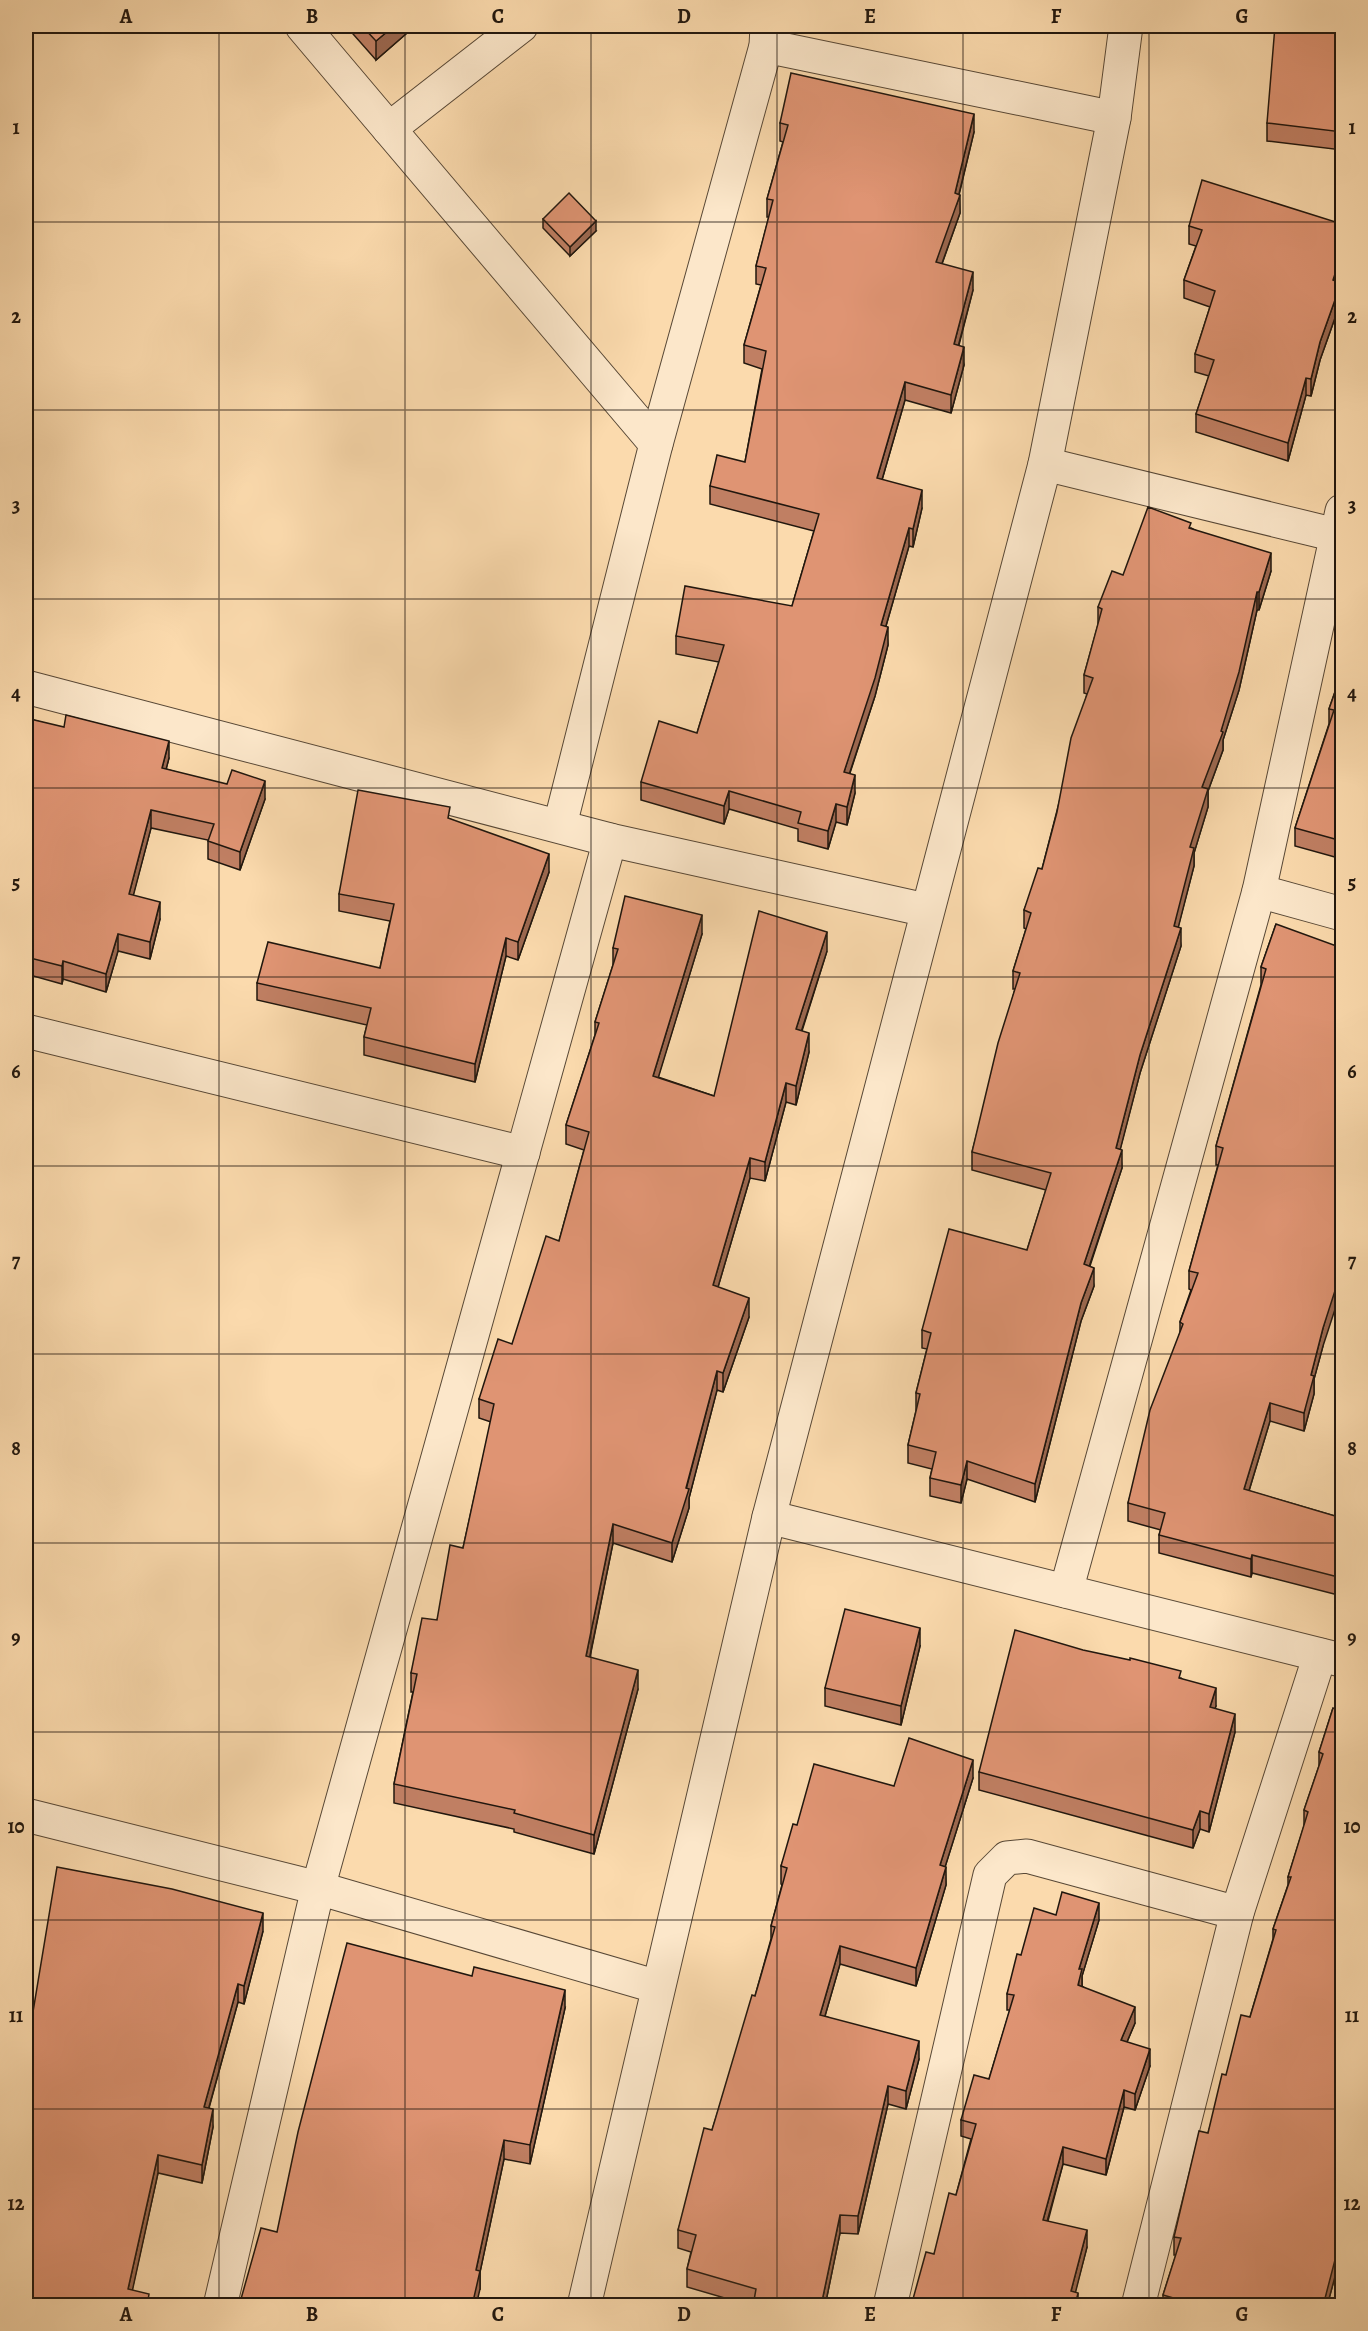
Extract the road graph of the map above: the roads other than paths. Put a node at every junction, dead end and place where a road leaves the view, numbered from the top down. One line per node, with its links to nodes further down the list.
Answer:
1 (302, 26): 6 (street)
2 (521, 26): 6 (street)
3 (1126, 26): 5 (street)
4 (766, 36): 5 (street); 7 (street)
5 (1114, 118): 8 (street)
6 (389, 129): 7 (street)
7 (656, 444): 11 (street)
8 (1045, 464): 9 (street); 14 (street)
9 (1339, 523): 13 (street)
10 (26, 687): 11 (street)
11 (560, 825): 12 (street)
12 (610, 840): 14 (street); 17 (street)
13 (1259, 891): 15 (street); 19 (street)
14 (926, 910): 18 (street)
15 (1342, 914)
16 (26, 1031): 17 (street)
17 (523, 1153): 22 (street)
18 (769, 1517): 19 (street); 24 (street)
19 (1066, 1591): 20 (street)
20 (1331, 1658): 23 (street)
21 (26, 1817): 22 (street)
22 (318, 1888): 24 (street); 25 (street)
23 (1237, 1912): 27 (street); 28 (street)
24 (658, 1987): 26 (street)
25 (220, 2306)
26 (584, 2306)
27 (890, 2306)
28 (1138, 2306)

